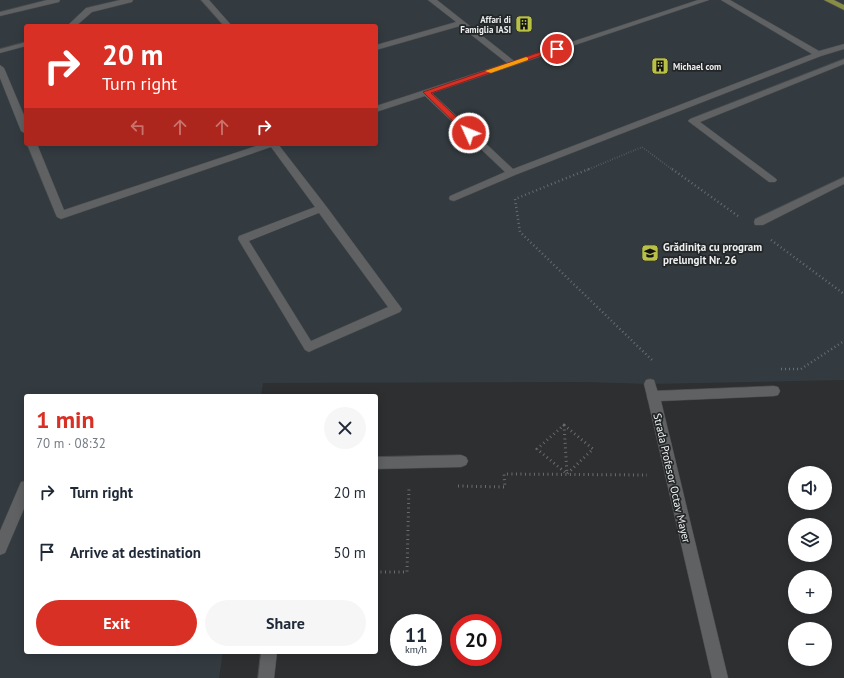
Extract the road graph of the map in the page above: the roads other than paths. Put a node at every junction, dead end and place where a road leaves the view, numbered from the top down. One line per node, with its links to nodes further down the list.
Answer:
1 (56, 0): 9 (street)
2 (129, 0): 11 (street)
3 (205, 0): 12 (street)
4 (432, 0): 10 (street)
5 (705, 0): 19 (street)
6 (725, 0): 17 (street)
7 (828, 0): 8 (main road)
8 (844, 8)
9 (0, 14)
10 (462, 23): 15 (street); 19 (street)
11 (73, 24)
12 (226, 24)
13 (24, 45): 16 (street)
14 (844, 46): 17 (street)
15 (378, 47)
16 (0, 51)
17 (818, 54): 27 (street)
18 (844, 61): 28 (street)
19 (512, 63): 21 (street)
20 (0, 68): 23 (street)
21 (426, 92): 22 (street); 27 (street)
22 (378, 108)
23 (24, 126)
24 (33, 146): 25 (street)
25 (266, 146)
26 (274, 146): 31 (street)
27 (512, 173): 30 (street)
28 (772, 180)
29 (844, 180): 32 (street)
30 (454, 198)
31 (322, 208): 31 (street)
32 (759, 222)
33 (774, 392): 40 (street, Strada Profesor Octav Mayer)
34 (461, 461): 35 (street)
35 (378, 463)
36 (24, 492): 37 (street)
37 (0, 548)
38 (269, 654): 39 (street)
39 (266, 678)
40 (720, 678)

